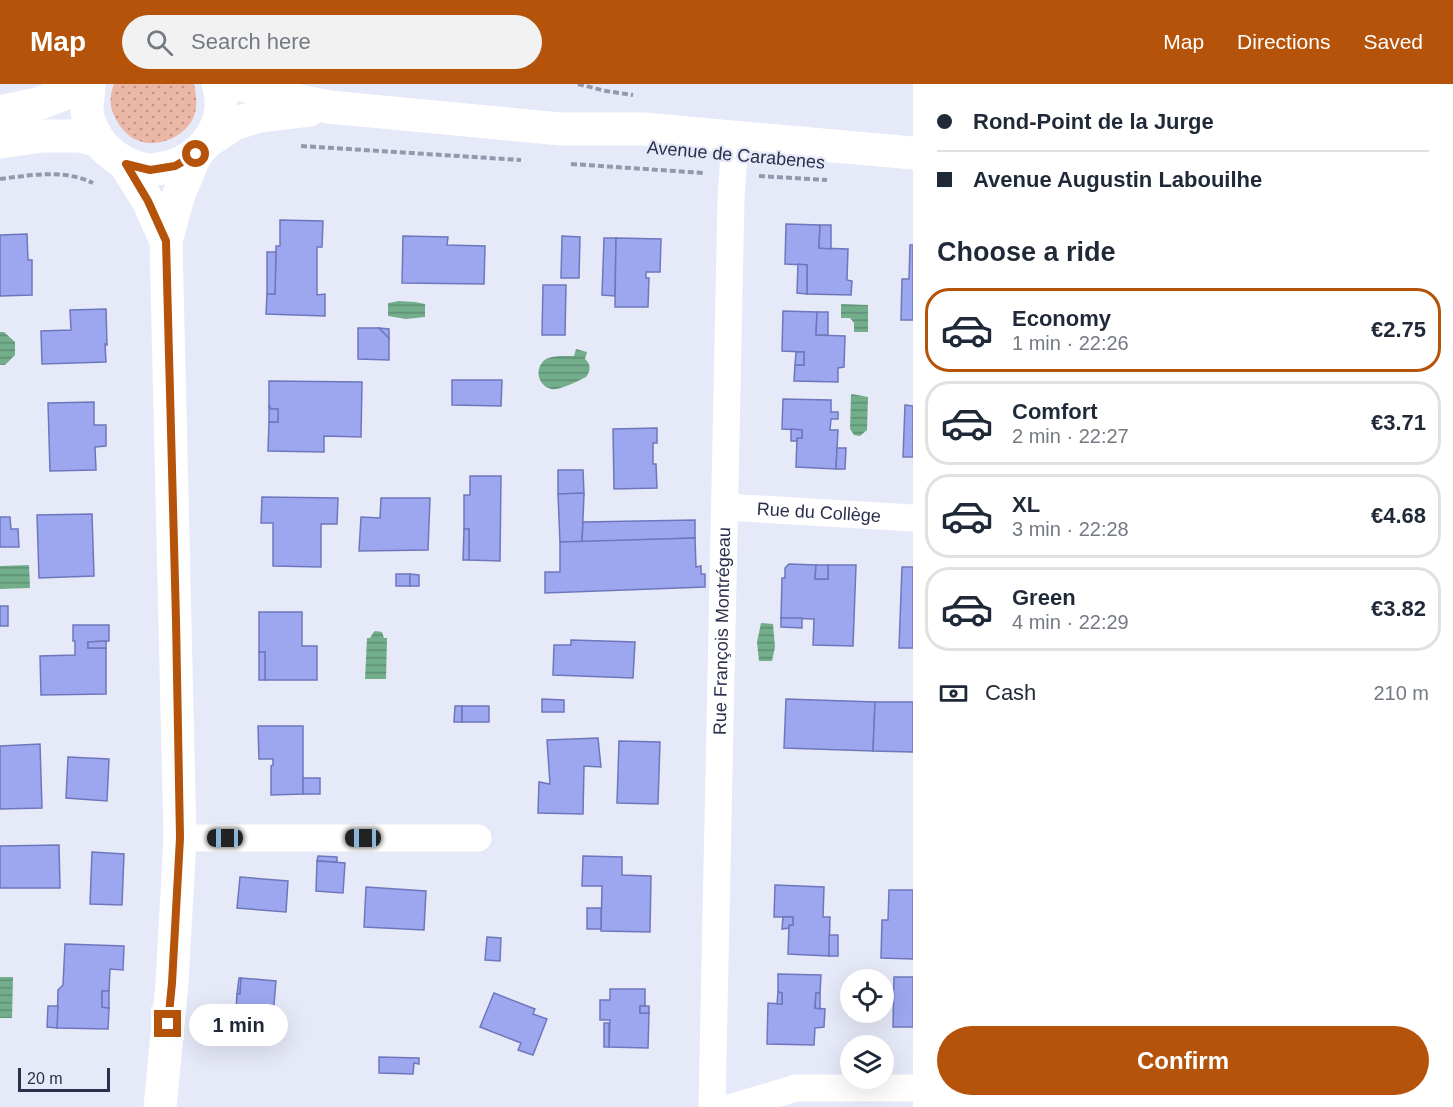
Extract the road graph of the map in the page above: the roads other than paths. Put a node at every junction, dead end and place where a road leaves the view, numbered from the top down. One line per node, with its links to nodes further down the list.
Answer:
1 (89, 84): 5 (street); 7 (street)
2 (218, 84): 9 (street)
3 (239, 84): 4 (street, Avenue de Carabenes)
4 (329, 107): 6 (street, Avenue de Carabenes); 9 (street, Avenue de Carabenes)
5 (0, 112)
6 (561, 129): 10 (street, Avenue de Carabenes); 12 (street, Avenue de Carabenes)
7 (98, 140): 8 (street); 11 (street)
8 (0, 142)
9 (203, 147): 11 (street, Avenue de Carabenes); 14 (street)
10 (913, 153)
11 (126, 164): 14 (street)
12 (733, 165): 13 (street, Avenue de Carabenes); 15 (street, Rue François Montrégeau)
13 (913, 171)
14 (166, 241): 17 (street)
15 (726, 507): 16 (street, Rue du Collège); 21 (street, Rue François Montrégeau)
16 (913, 518)
17 (180, 838): 18 (street); 20 (street)
18 (478, 838)
19 (913, 1088): 22 (street)
20 (160, 1107)
21 (712, 1107)
22 (733, 1107)

